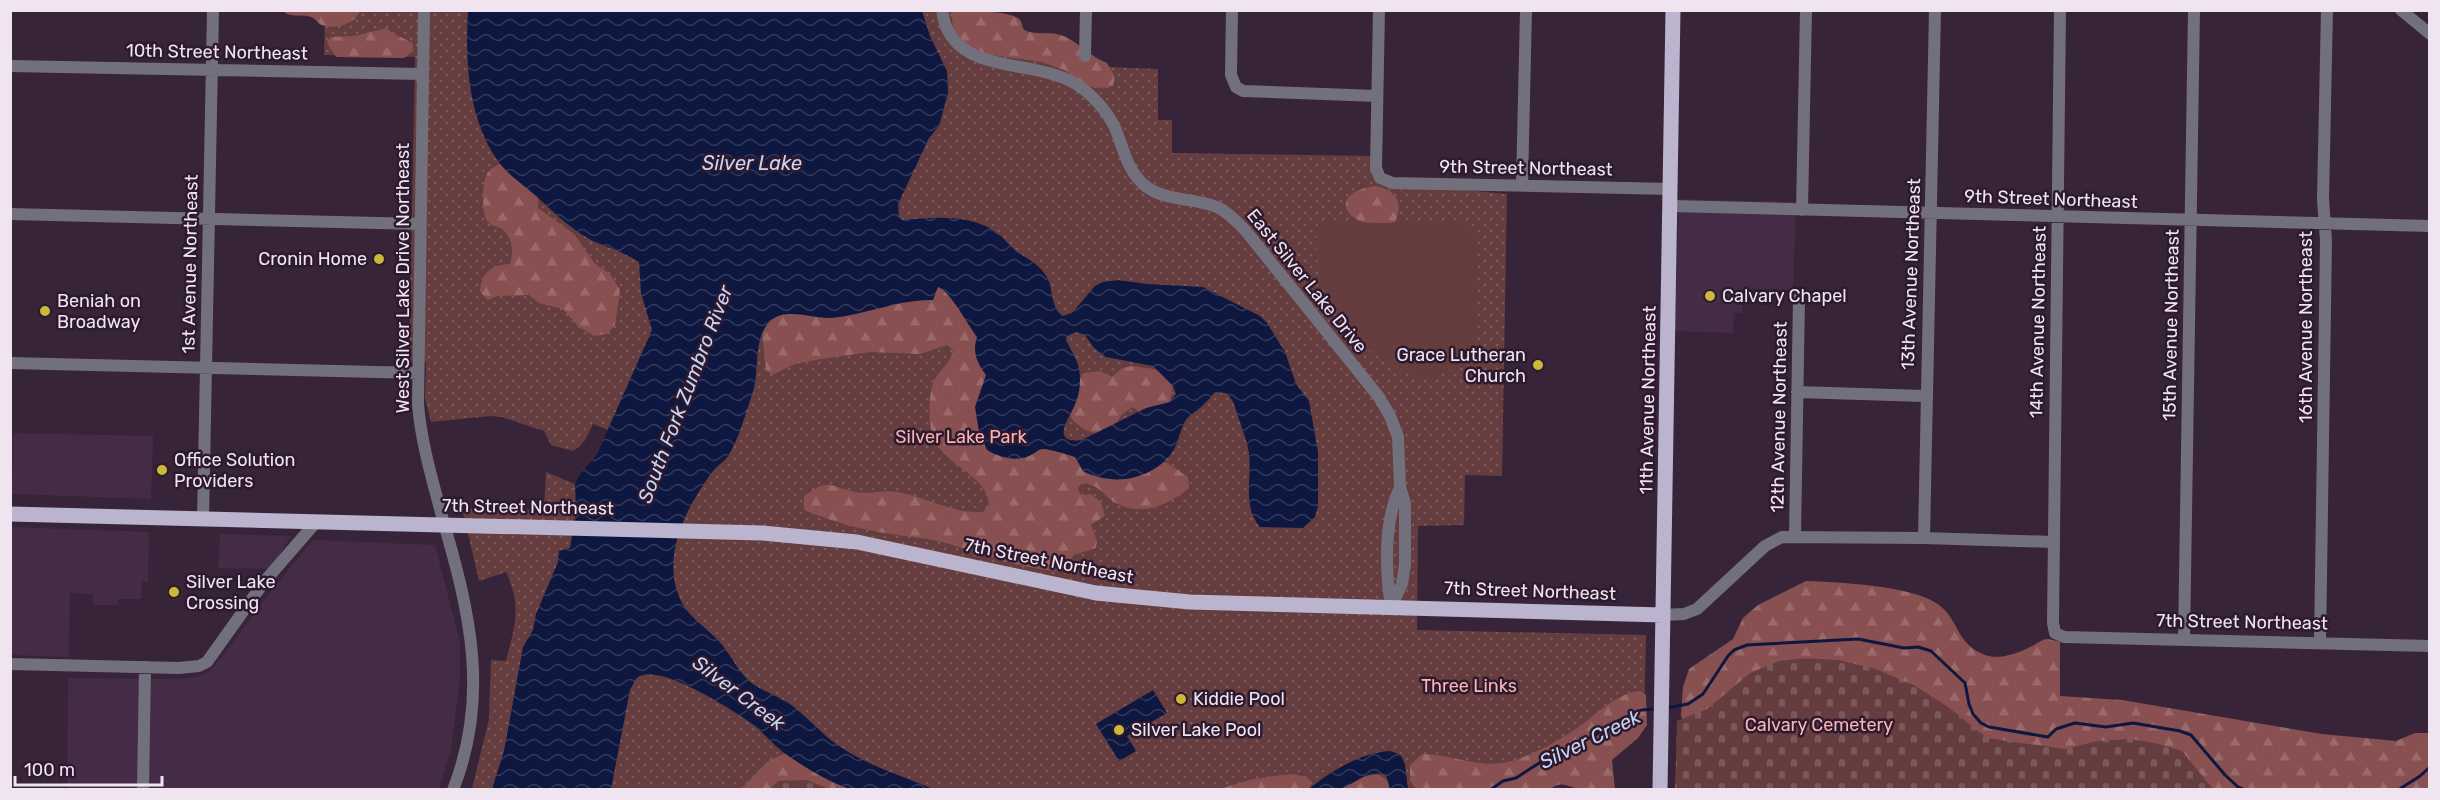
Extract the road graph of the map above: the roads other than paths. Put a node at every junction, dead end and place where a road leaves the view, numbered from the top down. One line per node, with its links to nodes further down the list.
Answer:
1 (213, 10): 18 (street, 1st Avenue Northeast)
2 (424, 10): 19 (street, West Silver Lake Drive Northeast)
3 (942, 10): 46 (street, East Silver Lake Drive)
4 (1086, 10): 16 (street)
5 (1232, 10): 20 (street)
6 (1379, 10): 20 (street)
7 (1526, 10): 21 (street)
8 (1673, 10): 22 (main road, 11th Avenue Northeast)
9 (1806, 10): 24 (street)
10 (1935, 10): 26 (street, 13th Avenue Northeast)
11 (2060, 10): 27 (street, 14th Avenue Northeast)
12 (2194, 10): 29 (street, 15th Avenue Northeast)
13 (2327, 10): 30 (street, 16th Avenue Northeast)
14 (2401, 10): 15 (street)
15 (2430, 34)
16 (1085, 56)
17 (10, 66): 18 (street, 10th Street Northeast)
18 (212, 70): 19 (street, 10th Street Northeast); 28 (street, 1st Avenue Northeast)
19 (423, 74): 31 (street, West Silver Lake Drive Northeast)
20 (1377, 96): 21 (street, 9th Street Northeast)
21 (1522, 185): 22 (street, 9th Street Northeast)
22 (1671, 189): 23 (main road, 11th Avenue Northeast)
23 (1671, 206): 24 (street, 9th Street Northeast); 47 (main road, 11th Avenue Northeast)
24 (1802, 210): 26 (street, 9th Street Northeast)
25 (10, 214): 28 (street)
26 (1930, 214): 27 (street, 9th Street Northeast); 38 (street, 13th Avenue Northeast)
27 (2057, 217): 29 (street, 9th Street Northeast); 45 (street, 14th Avenue Northeast)
28 (209, 218): 31 (street); 35 (street, 1st Avenue Northeast)
29 (2190, 221): 30 (street, 9th Street Northeast); 49 (street, 15th Avenue Northeast)
30 (2324, 223): 32 (street, 9th Street Northeast); 50 (street, 16th Avenue Northeast)
31 (420, 224): 36 (street, West Silver Lake Drive Northeast)
32 (2430, 226)
33 (1798, 298): 37 (street, 12th Avenue Northeast)
34 (10, 363): 35 (street)
35 (206, 367): 36 (street); 40 (street, 1st Avenue Northeast)
36 (418, 373): 42 (street, West Silver Lake Drive Northeast)
37 (1797, 392): 38 (street); 43 (street, 12th Avenue Northeast)
38 (1925, 396): 44 (street, 13th Avenue Northeast)
39 (10, 514): 40 (main road, 7th Street Northeast)
40 (203, 519): 41 (main road, 7th Street Northeast)
41 (317, 521): 42 (main road, 7th Street Northeast); 53 (street)
42 (445, 524): 46 (main road, 7th Street Northeast); 55 (street, West Silver Lake Drive Northeast)
43 (1795, 536): 44 (street, 7th Street Northeast); 47 (street, 7th Street Northeast)
44 (1924, 538): 45 (street, 7th Street Northeast)
45 (2054, 542): 48 (street, 14th Avenue Northeast)
46 (1391, 607): 47 (main road, 7th Street Northeast)
47 (1663, 615): 56 (main road, 11th Avenue Northeast)
48 (2055, 633): 49 (street, 7th Street Northeast)
49 (2184, 640): 50 (street, 7th Street Northeast)
50 (2320, 643): 51 (street, 7th Street Northeast)
51 (2430, 646)
52 (10, 664): 53 (street)
53 (145, 667): 54 (street)
54 (143, 789)
55 (453, 789)
56 (1660, 789)

